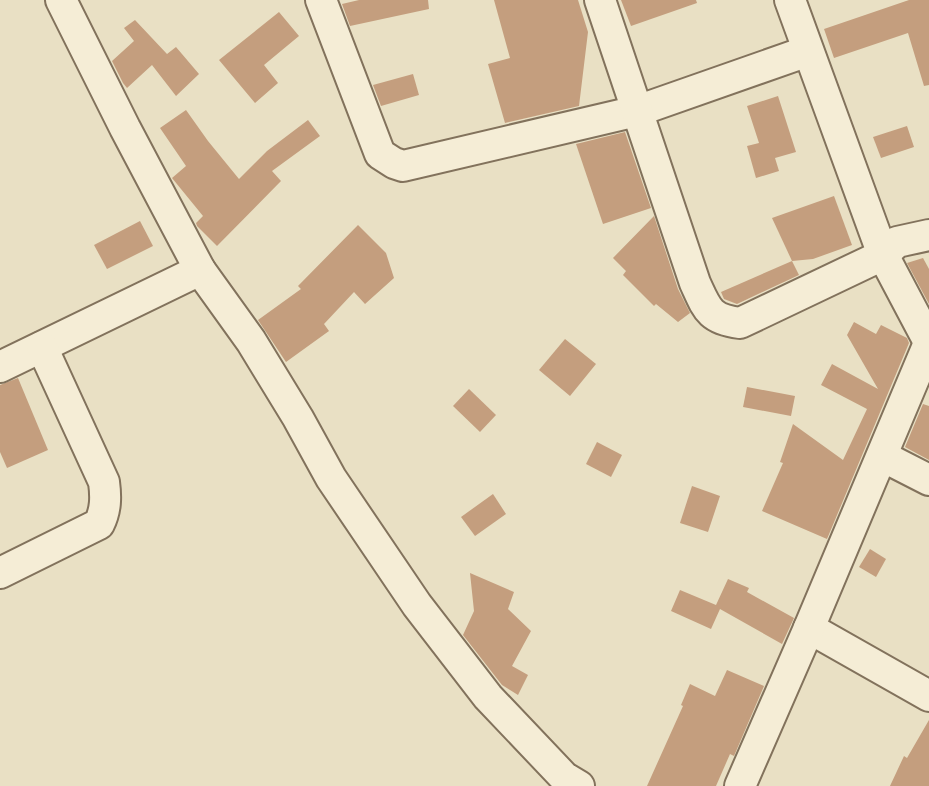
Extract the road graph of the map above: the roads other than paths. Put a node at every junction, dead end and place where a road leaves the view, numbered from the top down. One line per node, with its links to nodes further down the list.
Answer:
1 (61, 0): 9 (street)
2 (321, 0): 6 (street)
3 (600, 0): 6 (street)
4 (790, 0): 5 (street)
5 (808, 51): 6 (street); 8 (street)
6 (637, 111): 8 (street)
7 (929, 235): 8 (street)
8 (883, 255): 10 (street)
9 (200, 270): 11 (street); 18 (street)
10 (929, 342): 13 (street)
11 (42, 347): 12 (street); 15 (street)
12 (0, 367)
13 (882, 456): 14 (street); 16 (street)
14 (929, 480)
15 (0, 573)
16 (809, 628): 17 (street); 19 (street)
17 (929, 696)
18 (579, 786)
19 (740, 786)

